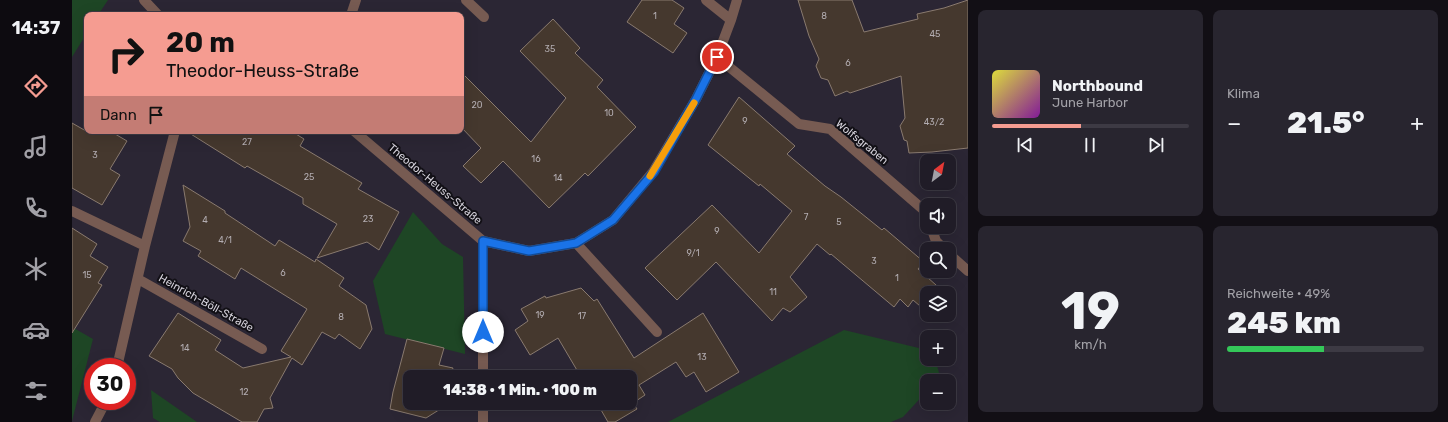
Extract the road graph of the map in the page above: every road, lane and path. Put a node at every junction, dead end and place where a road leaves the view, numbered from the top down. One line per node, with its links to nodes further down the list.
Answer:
1 (144, 0): 6 (street)
2 (356, 0): 7 (street)
3 (466, 0): 8 (street)
4 (706, 0): 9 (street)
5 (737, 0): 9 (street, Theodor-Heuss-Straße)
6 (155, 12)
7 (352, 12)
8 (484, 16)
9 (731, 20): 10 (street, Theodor-Heuss-Straße)
10 (717, 57): 13 (street, Wolfsgraben); 16 (street, Theodor-Heuss-Straße)
11 (174, 134): 17 (street)
12 (358, 134): 15 (street, Theodor-Heuss-Straße)
13 (920, 207)
14 (72, 211): 17 (street)
15 (483, 241): 16 (street, Theodor-Heuss-Straße); 24 (street)
16 (576, 243): 21 (street)
17 (145, 246): 20 (street)
18 (956, 260): 19 (street)
19 (968, 271)
20 (138, 279): 22 (street, Heinrich-Böll-Straße); 23 (street)
21 (657, 332)
22 (262, 349)
23 (118, 358)
24 (483, 370)
25 (101, 410): 27 (street)
26 (483, 410): 28 (street)
27 (95, 422)
28 (484, 422)

